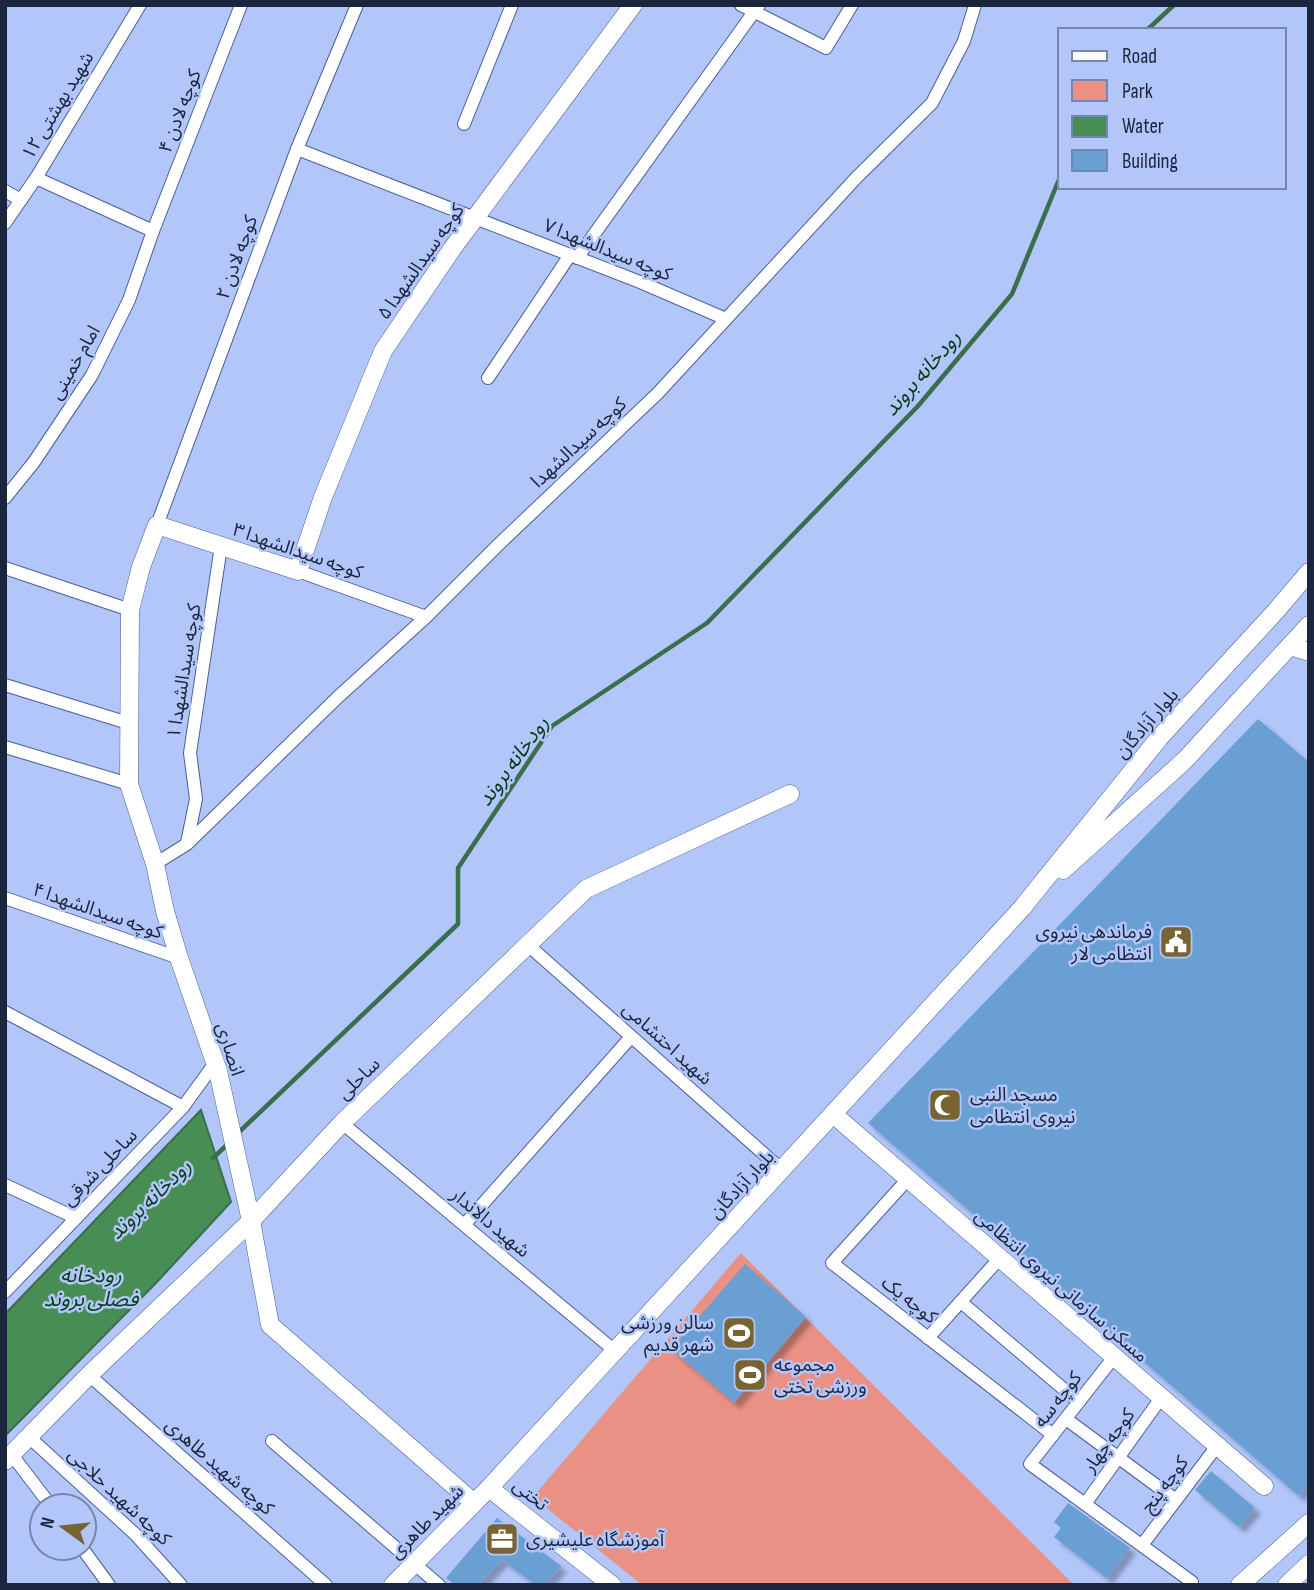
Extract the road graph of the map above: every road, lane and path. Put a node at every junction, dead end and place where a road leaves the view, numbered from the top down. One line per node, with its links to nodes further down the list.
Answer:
1 (140, 5): 12 (street, شهید بهشتی ۱۲)
2 (242, 5): 17 (street, کوچه لادن ۴)
3 (357, 5): 11 (street, کوچه لادن ۲)
4 (512, 5): 10 (street)
5 (633, 5): 15 (main road, کوچه سیدالشهدا ۵)
6 (741, 5): 9 (street)
7 (852, 5): 9 (street)
8 (975, 5): 19 (street, کوچه سیدالشهدا)
9 (757, 8): 18 (street)
10 (464, 124)
11 (296, 149): 15 (street, کوچه سیدالشهدا ۷); 22 (street, کوچه لادن ۲)
12 (36, 178): 14 (street, شهید بهشتی ۱۲); 17 (street)
13 (5, 191): 14 (street)
14 (21, 200): 16 (street, شهید بهشتی ۱۲)
15 (476, 217): 18 (street, کوچه سیدالشهدا ۷); 25 (main road, کوچه سیدالشهدا ۵)
16 (5, 223)
17 (153, 231): 21 (street, امام خمینی)
18 (574, 256): 19 (street, کوچه سیدالشهدا ۷); 20 (street)
19 (726, 319): 28 (street, کوچه سیدالشهدا)
20 (488, 378)
21 (5, 498)
22 (157, 525): 23 (main road, کوچه سیدالشهدا ۳); 27 (main road, انصاری)
23 (221, 546): 25 (main road, کوچه سیدالشهدا ۳); 37 (street, کوچه سیدالشهدا ۱)
24 (5, 568): 27 (street)
25 (298, 571): 28 (street, کوچه سیدالشهدا ۳)
26 (1309, 572): 40 (main road, بلوار آزادگان)
27 (130, 610): 33 (main road, انصاری)
28 (426, 617): 37 (street, کوچه سیدالشهدا)
29 (1309, 625): 30 (main road, بلوار آزادگان)
30 (1290, 646): 31 (main road); 40 (main road, بلوار آزادگان)
31 (1309, 652)
32 (5, 685): 33 (street)
33 (128, 723): 35 (main road, انصاری)
34 (5, 747): 35 (street)
35 (129, 784): 38 (main road, انصاری)
36 (790, 794): 41 (main road, ساحلی)
37 (187, 844): 38 (street, کوچه سیدالشهدا)
38 (155, 864): 42 (main road, انصاری)
39 (5, 898): 42 (street, کوچه سیدالشهدا ۴)
40 (1022, 908): 47 (main road, بلوار آزادگان)
41 (528, 945): 44 (street, شهید احتشامی); 48 (main road, ساحلی)
42 (179, 958): 45 (main road, انصاری)
43 (5, 1012): 46 (street)
44 (631, 1037): 49 (street, شهید احتشامی); 54 (street)
45 (216, 1067): 46 (street, ساحلی شرقی); 53 (main road, انصاری)
46 (183, 1107): 52 (street, ساحلی شرقی)
47 (833, 1114): 49 (main road, بلوار آزادگان); 50 (main road, مسکن سازمانی نیروی انتظامی)
48 (342, 1122): 53 (main road, ساحلی); 54 (street, شهید دالاندار)
49 (782, 1170): 59 (main road, بلوار آزادگان)
50 (907, 1180): 55 (main road, مسکن سازمانی نیروی انتظامی); 58 (street, کوچه یک)
51 (5, 1185): 52 (street)
52 (76, 1218): 56 (street, ساحلی شرقی)
53 (251, 1221): 61 (main road, ساحلی); 75 (main road, انصاری)
54 (465, 1224): 59 (street, شهید دالاندار)
55 (999, 1259): 57 (street); 60 (main road, مسکن سازمانی نیروی انتظامی)
56 (5, 1292)
57 (961, 1302): 58 (street); 63 (street)
58 (928, 1338): 65 (street, کوچه یک)
59 (615, 1351): 72 (main road, بلوار آزادگان)
60 (1114, 1357): 62 (main road, مسکن سازمانی نیروی انتظامی); 63 (street, کوچه سه)
61 (89, 1375): 66 (main road, ساحلی); 85 (street, کوچه شهید طاهری)
62 (1161, 1398): 68 (main road, مسکن سازمانی نیروی انتظامی); 70 (street, کوچه چهار)
63 (1079, 1402): 64 (street, کوچه سه)
64 (1066, 1419): 65 (street, کوچه سه); 70 (street)
65 (1054, 1435): 76 (street, کوچه سه)
66 (29, 1437): 69 (main road, ساحلی); 84 (street, کوچه شهید حلاجی)
67 (272, 1441): 80 (street)
68 (1217, 1446): 71 (main road, مسکن سازمانی نیروی انتظامی); 74 (street, کوچه پنج)
69 (8, 1458): 73 (street)
70 (1118, 1458): 74 (street); 76 (street, کوچه چهار)
71 (1264, 1486)
72 (489, 1488): 75 (main road, شهید طاهری); 88 (main road, تختی)
73 (38, 1492)
74 (1176, 1500): 78 (street, کوچه پنج)
75 (474, 1503): 80 (main road, شهید طاهری)
76 (1085, 1504): 78 (street)
77 (1309, 1523): 89 (main road)
78 (1142, 1545): 82 (street)
79 (92, 1562): 83 (street)
80 (414, 1562): 86 (main road, شهید طاهری); 87 (street)
81 (1308, 1566): 90 (main road)
82 (1192, 1582)
83 (109, 1585)
84 (181, 1585)
85 (327, 1585)
86 (393, 1585)
87 (439, 1585)
88 (612, 1585)
89 (1240, 1585)
90 (1287, 1585)

